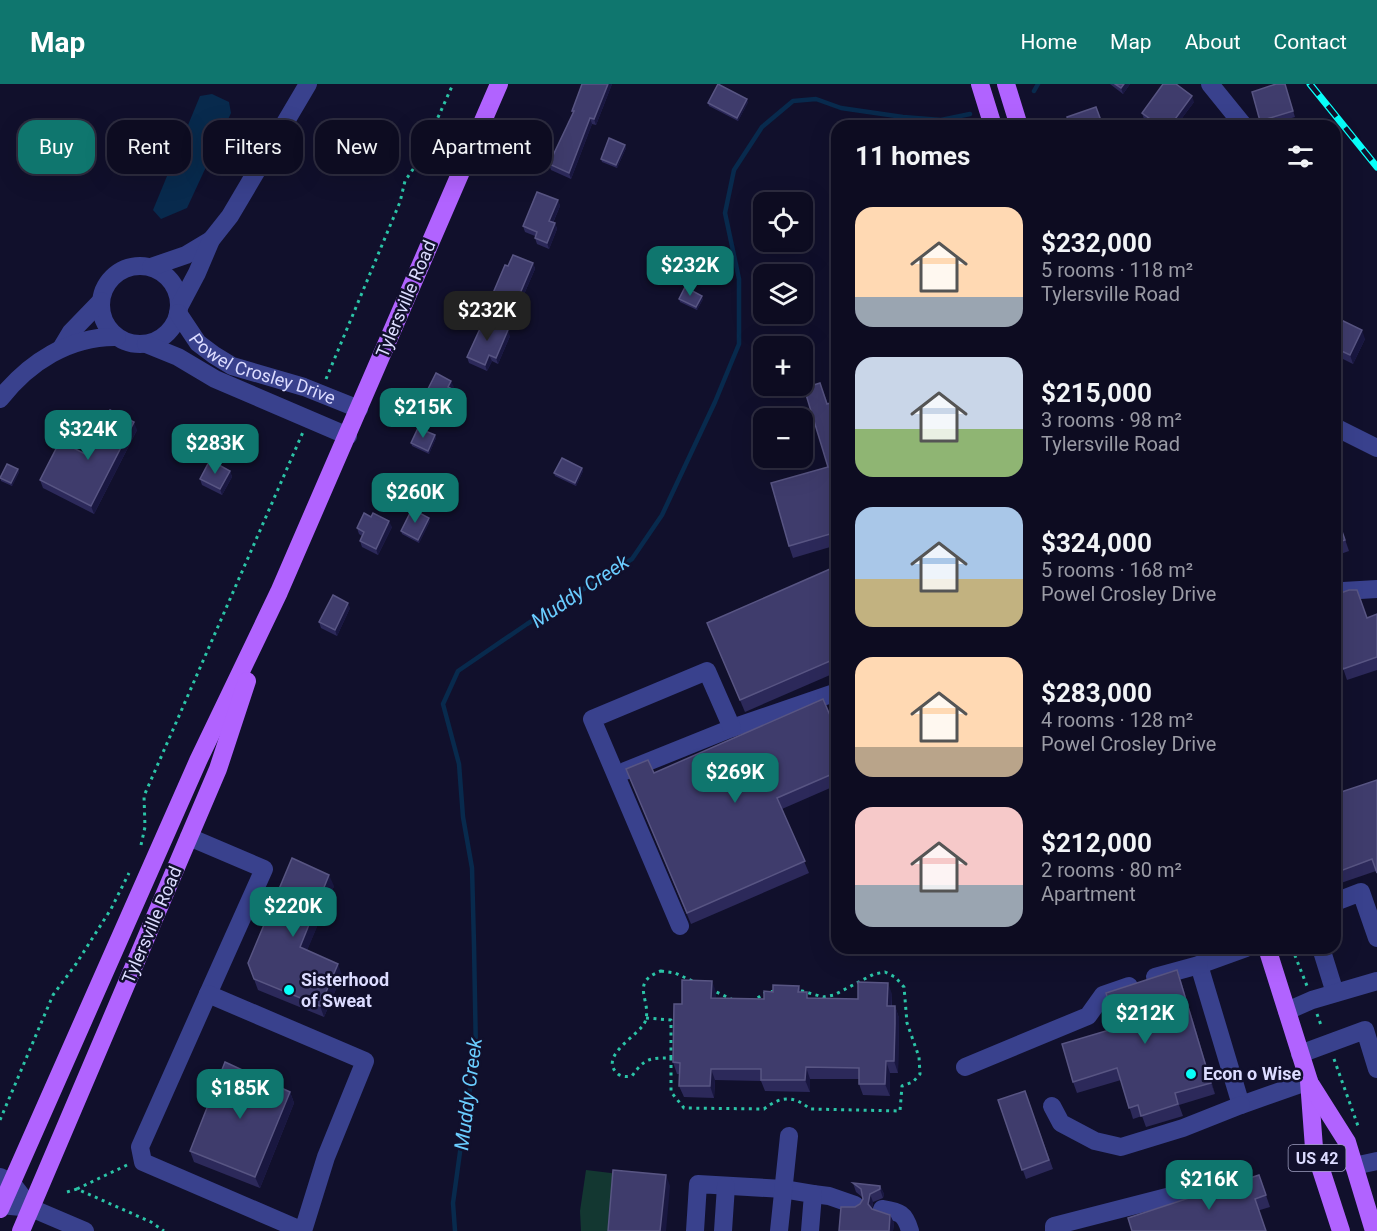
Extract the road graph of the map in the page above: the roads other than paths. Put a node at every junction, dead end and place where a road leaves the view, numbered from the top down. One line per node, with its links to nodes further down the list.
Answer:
1 (308, 84): 9 (street, Powel Crosley Drive)
2 (499, 84): 17 (main road, Tylersville Road)
3 (980, 84): 6 (main road)
4 (1006, 84): 7 (main road)
5 (1210, 84): 8 (street)
6 (991, 120)
7 (1017, 120)
8 (1239, 120)
9 (211, 240): 10 (street, Powel Crosley Drive); 12 (street, Powel Crosley Drive)
10 (151, 267): 11 (street); 12 (street)
11 (101, 301): 13 (street); 15 (street)
12 (178, 310): 14 (street); 17 (street, Powel Crosley Drive)
13 (117, 337): 14 (street); 15 (street)
14 (146, 344): 19 (street, Powel Crosley Drive)
15 (62, 347): 16 (street)
16 (0, 399)
17 (359, 409): 19 (main road, Tylersville Road)
18 (1341, 430): 20 (street)
19 (348, 436): 23 (main road, Tylersville Road)
20 (1377, 448)
21 (1377, 589): 22 (street)
22 (1341, 592)
23 (270, 613): 27 (main road, Tylersville Road); 49 (main road, Tylersville Road)
24 (831, 694): 25 (street)
25 (732, 728): 26 (street); 26 (street)
26 (615, 774): 29 (street)
27 (189, 837): 37 (street); 55 (main road, Tylersville Road)
28 (1341, 900): 30 (street)
29 (680, 926)
30 (1377, 938)
31 (1229, 954): 34 (street)
32 (1269, 954): 38 (main road, US 42)
33 (1323, 954): 36 (street)
34 (1199, 965): 40 (street); 43 (street)
35 (1377, 981): 36 (street)
36 (1335, 993): 38 (street)
37 (208, 994): 59 (street); 59 (street)
38 (1287, 1011): 39 (main road, US 42)
39 (1300, 1054): 41 (street); 42 (main road, US 42)
40 (965, 1067)
41 (1377, 1069)
42 (1309, 1081): 43 (street); 47 (main road, US 42); 66 (main road, US 42)
43 (1241, 1105): 44 (street)
44 (1052, 1106)
45 (789, 1136): 51 (street)
46 (1377, 1161): 47 (street)
47 (1354, 1166): 67 (main road, US 42)
48 (1237, 1179): 65 (street)
49 (6, 1180): 54 (main road, Tylersville Road); 55 (street)
50 (726, 1186): 51 (street); 60 (street); 61 (street)
51 (783, 1189): 52 (street); 62 (street)
52 (813, 1194): 53 (street); 63 (street)
53 (855, 1205)
54 (0, 1207): 55 (street)
55 (31, 1208): 57 (main road, Tylersville Road); 58 (street)
56 (882, 1209): 64 (street)
57 (21, 1231)
58 (85, 1231)
59 (303, 1231)
60 (695, 1231)
61 (723, 1231)
62 (779, 1231)
63 (810, 1231)
64 (910, 1231)
65 (1054, 1231)
66 (1341, 1231)
67 (1374, 1231)

